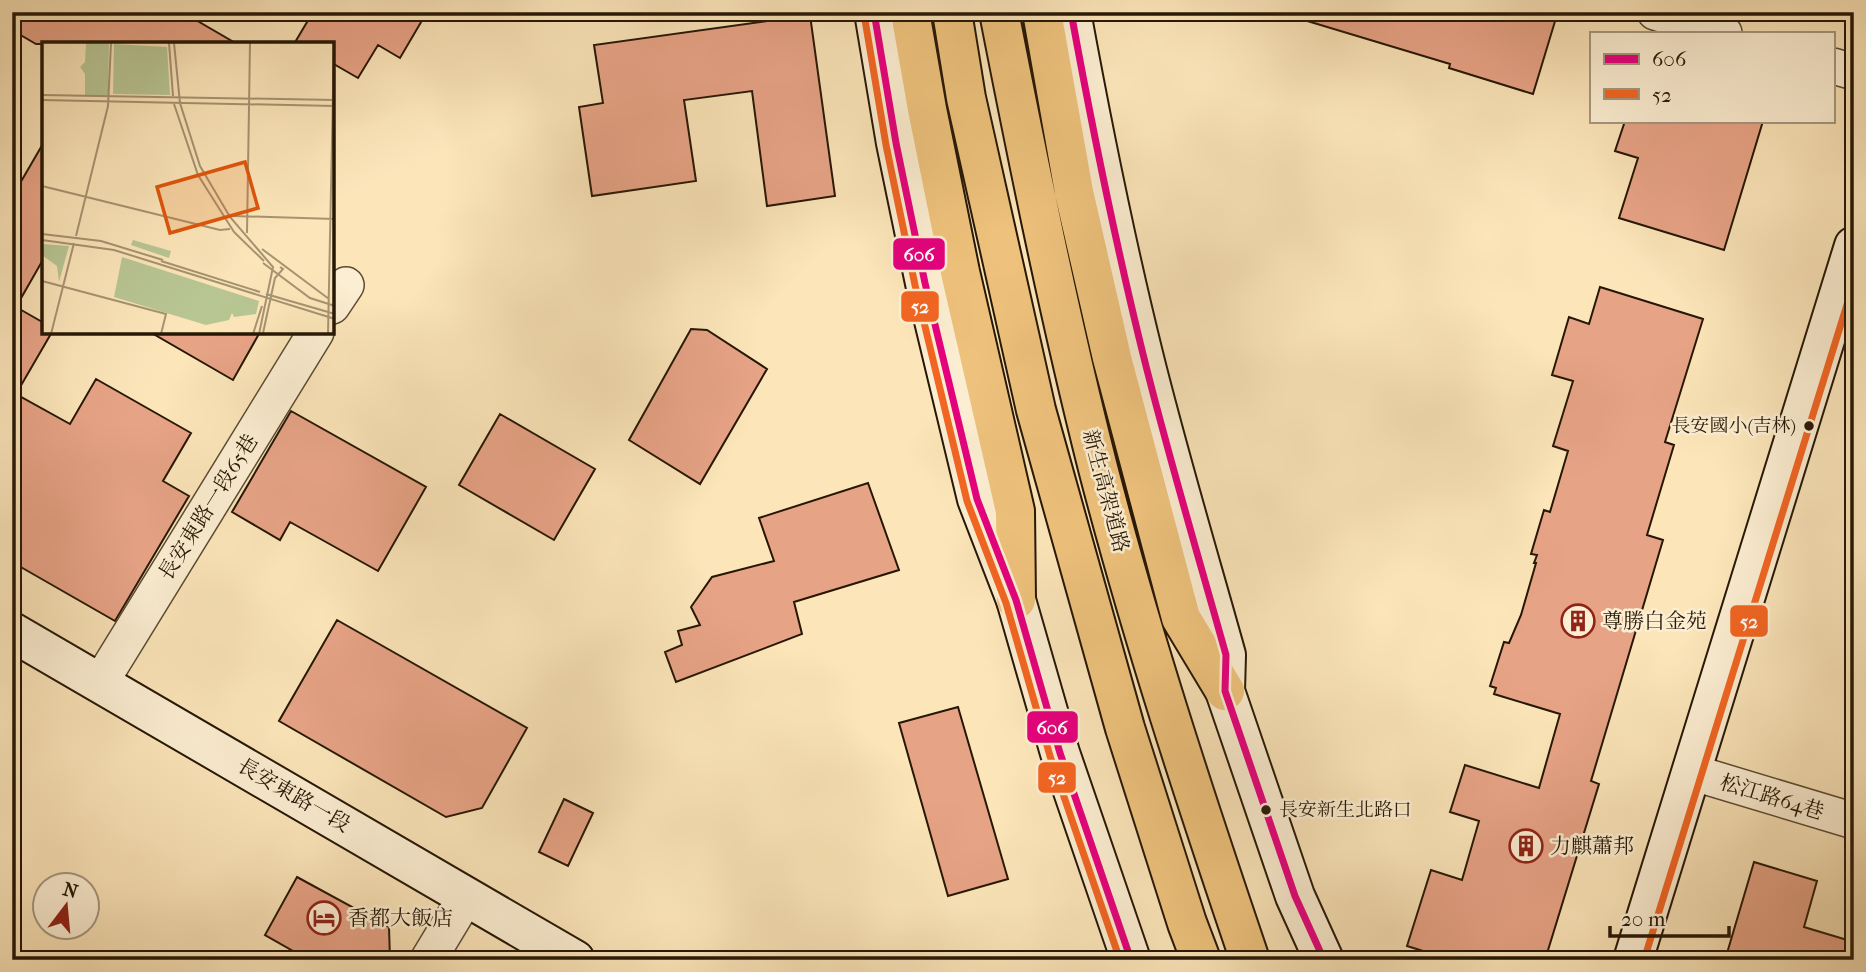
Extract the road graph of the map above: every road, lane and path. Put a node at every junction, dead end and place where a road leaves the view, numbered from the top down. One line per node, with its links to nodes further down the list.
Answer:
1 (874, 12): 13 (street)
2 (910, 12): 13 (highway)
3 (952, 12): 23 (highway)
4 (999, 12): 24 (highway, 新生高架道路)
5 (1042, 12): 16 (highway)
6 (1071, 12): 16 (street)
7 (1655, 12): 8 (street)
8 (1721, 32)
9 (1834, 66): 10 (street)
10 (1854, 72)
11 (1854, 247): 17 (street)
12 (315, 334): 15 (street, 長安東路一段65巷)
13 (1016, 600): 22 (street)
14 (12, 632): 15 (street, 長安東路一段)
15 (100, 682): 19 (street, 長安東路一段)
16 (1225, 691): 25 (street)
17 (1691, 772): 18 (street, 松江路64巷); 26 (street)
18 (1854, 821)
19 (467, 897): 20 (street); 21 (street, 長安東路一段)
20 (428, 960)
21 (575, 960)
22 (1131, 960)
23 (1201, 960)
24 (1250, 960)
25 (1324, 960)
26 (1633, 960)

